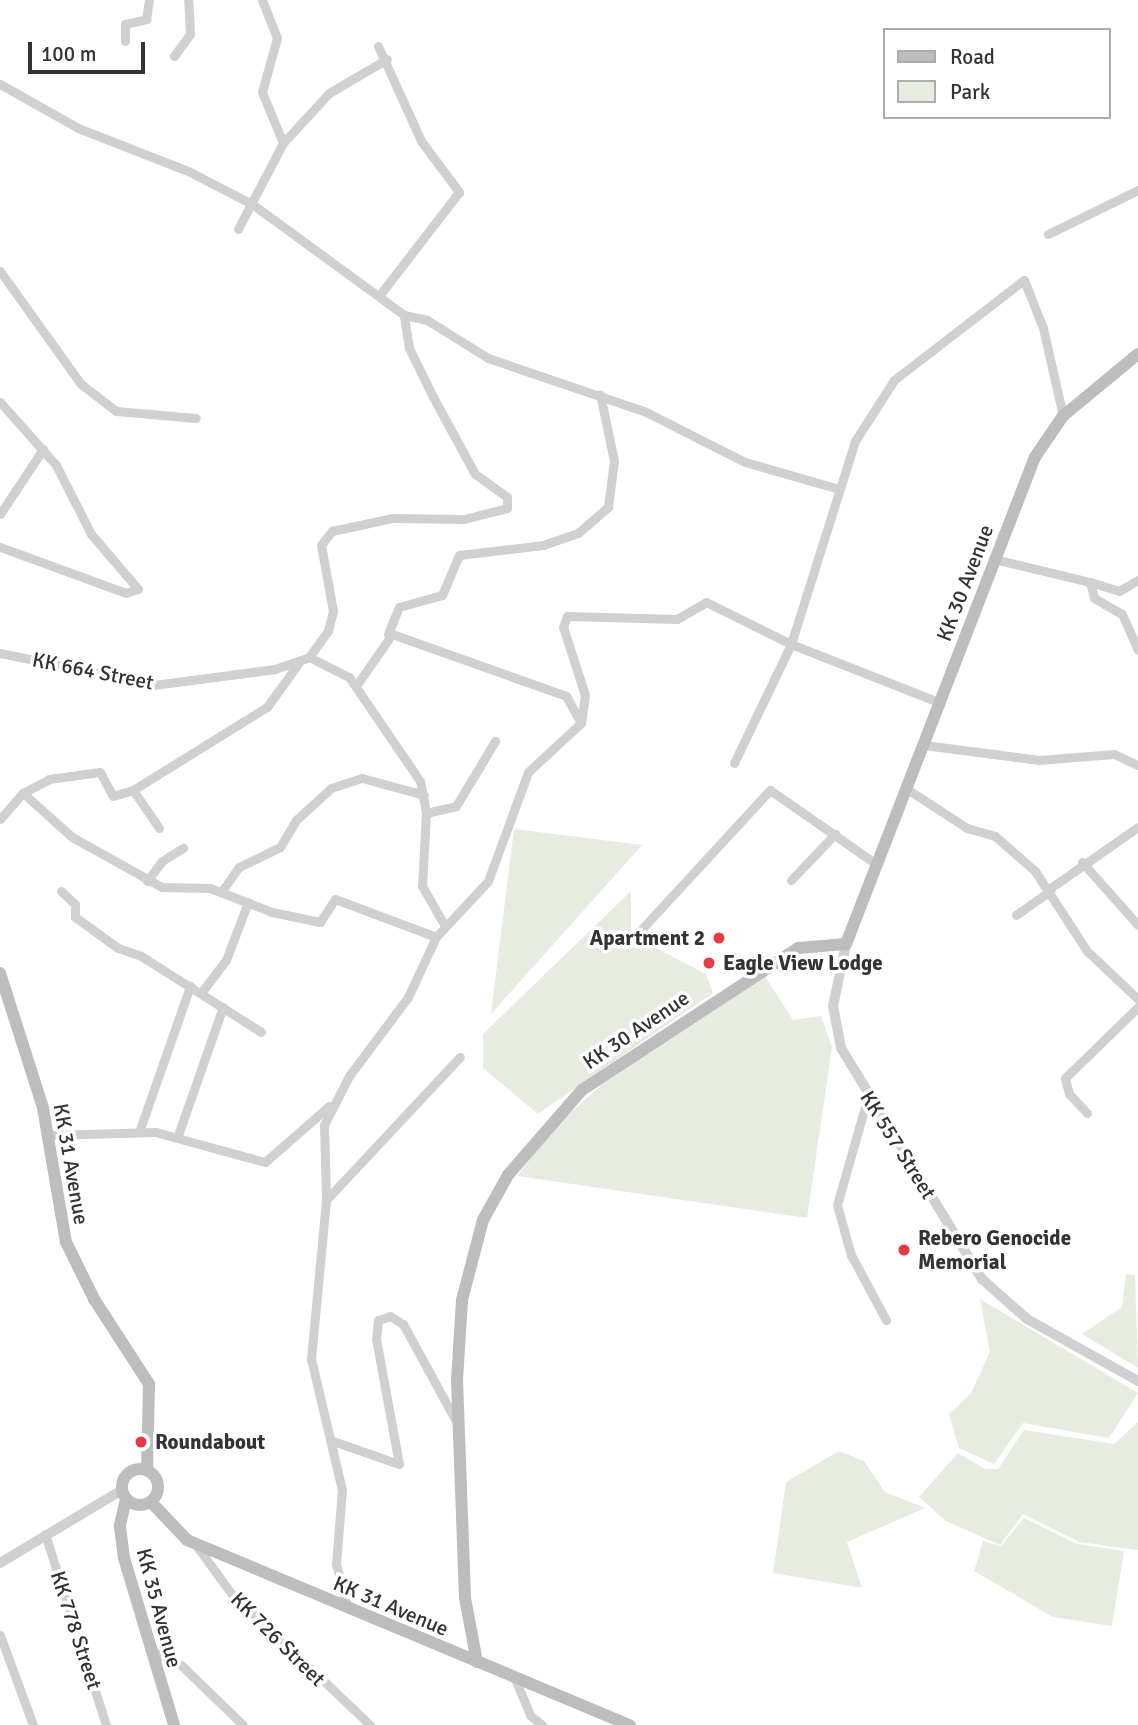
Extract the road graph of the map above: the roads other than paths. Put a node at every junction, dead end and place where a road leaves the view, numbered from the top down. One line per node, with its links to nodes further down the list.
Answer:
1 (149, 0): 4 (street)
2 (188, 0): 6 (street)
3 (262, 0): 9 (street)
4 (125, 41)
5 (378, 46): 7 (street)
6 (173, 56)
7 (387, 59): 9 (street); 15 (street)
8 (0, 84): 11 (street)
9 (283, 143): 11 (street)
10 (1138, 190): 13 (street)
11 (252, 204): 12 (street); 15 (street)
12 (238, 229)
13 (1048, 234)
14 (0, 271): 21 (street)
15 (379, 296): 16 (street)
16 (404, 315): 18 (street); 33 (street)
17 (1138, 354): 20 (main road, KK 30 Avenue)
18 (600, 394): 23 (street); 29 (street)
19 (0, 402): 22 (street)
20 (1063, 416): 23 (street); 26 (main road, KK 30 Avenue)
21 (196, 418)
22 (43, 449): 24 (street); 25 (street)
23 (839, 489): 30 (street)
24 (0, 514)
25 (0, 547)
26 (994, 559): 28 (street); 35 (main road, KK 30 Avenue)
27 (1138, 580): 28 (street)
28 (1090, 582): 31 (street)
29 (388, 634): 34 (street); 36 (street)
30 (791, 644): 35 (street); 36 (street); 39 (street)
31 (1138, 650)
32 (0, 653): 33 (street, KK 664 Street)
33 (305, 658): 34 (street); 42 (street)
34 (356, 686): 44 (street)
35 (940, 703): 38 (main road, KK 30 Avenue)
36 (580, 723): 61 (street)
37 (495, 741): 45 (street)
38 (924, 745): 40 (street); 41 (main road, KK 30 Avenue)
39 (734, 763)
40 (1138, 765)
41 (907, 789): 52 (main road, KK 30 Avenue); 55 (street)
42 (133, 790): 43 (street); 48 (street)
43 (23, 793): 46 (street); 54 (street)
44 (424, 794): 45 (street); 57 (street)
45 (426, 813): 61 (street)
46 (0, 819)
47 (1138, 827): 51 (street)
48 (159, 828)
49 (835, 834): 52 (street); 53 (street); 62 (street)
50 (183, 848): 54 (street)
51 (1082, 862): 55 (street); 60 (street)
52 (876, 864): 64 (main road, KK 30 Avenue)
53 (791, 880)
54 (147, 881): 57 (street)
55 (1050, 890): 59 (street); 68 (street)
56 (61, 891): 66 (street)
57 (222, 891): 58 (street)
58 (248, 902): 63 (street); 67 (street)
59 (1016, 915)
60 (1138, 925)
61 (445, 926): 63 (street)
62 (638, 933)
63 (436, 937): 74 (street)
64 (845, 944): 73 (street, KK 557 Street); 82 (main road, KK 30 Avenue)
65 (1, 980): 77 (main road, KK 31 Avenue)
66 (190, 986): 67 (street); 76 (street)
67 (201, 993): 69 (street)
68 (1138, 999)
69 (223, 1007): 71 (street); 78 (street)
70 (1138, 1007): 75 (street)
71 (261, 1032)
72 (460, 1057): 79 (street)
73 (868, 1096): 80 (street); 81 (street, KK 557 Street)
74 (332, 1104): 78 (street); 79 (street)
75 (1087, 1114)
76 (139, 1132): 77 (street); 78 (street)
77 (48, 1135): 84 (main road, KK 31 Avenue)
78 (177, 1138)
79 (326, 1200): 83 (street)
80 (886, 1320)
81 (1138, 1381)
82 (461, 1431): 83 (street); 93 (main road, KK 30 Avenue)
83 (330, 1440): 90 (street)
84 (147, 1470): 85 (main road); 86 (main road)
85 (124, 1494): 86 (main road); 87 (street); 92 (main road, KK 35 Avenue)
86 (152, 1502): 88 (main road, KK 31 Avenue)
87 (45, 1534): 89 (street); 96 (street, KK 778 Street)
88 (196, 1545): 90 (main road, KK 31 Avenue); 99 (street, KK 726 Street)
89 (0, 1563)
90 (350, 1610): 93 (main road, KK 31 Avenue)
91 (0, 1634): 95 (street)
92 (150, 1650): 97 (main road, KK 35 Avenue); 98 (street)
93 (477, 1662): 94 (main road, KK 31 Avenue)
94 (515, 1679): 100 (street); 101 (main road, KK 31 Avenue)
95 (33, 1725)
96 (106, 1725)
97 (174, 1725)
98 (243, 1725)
99 (370, 1725)
100 (542, 1725)
101 (630, 1725)

